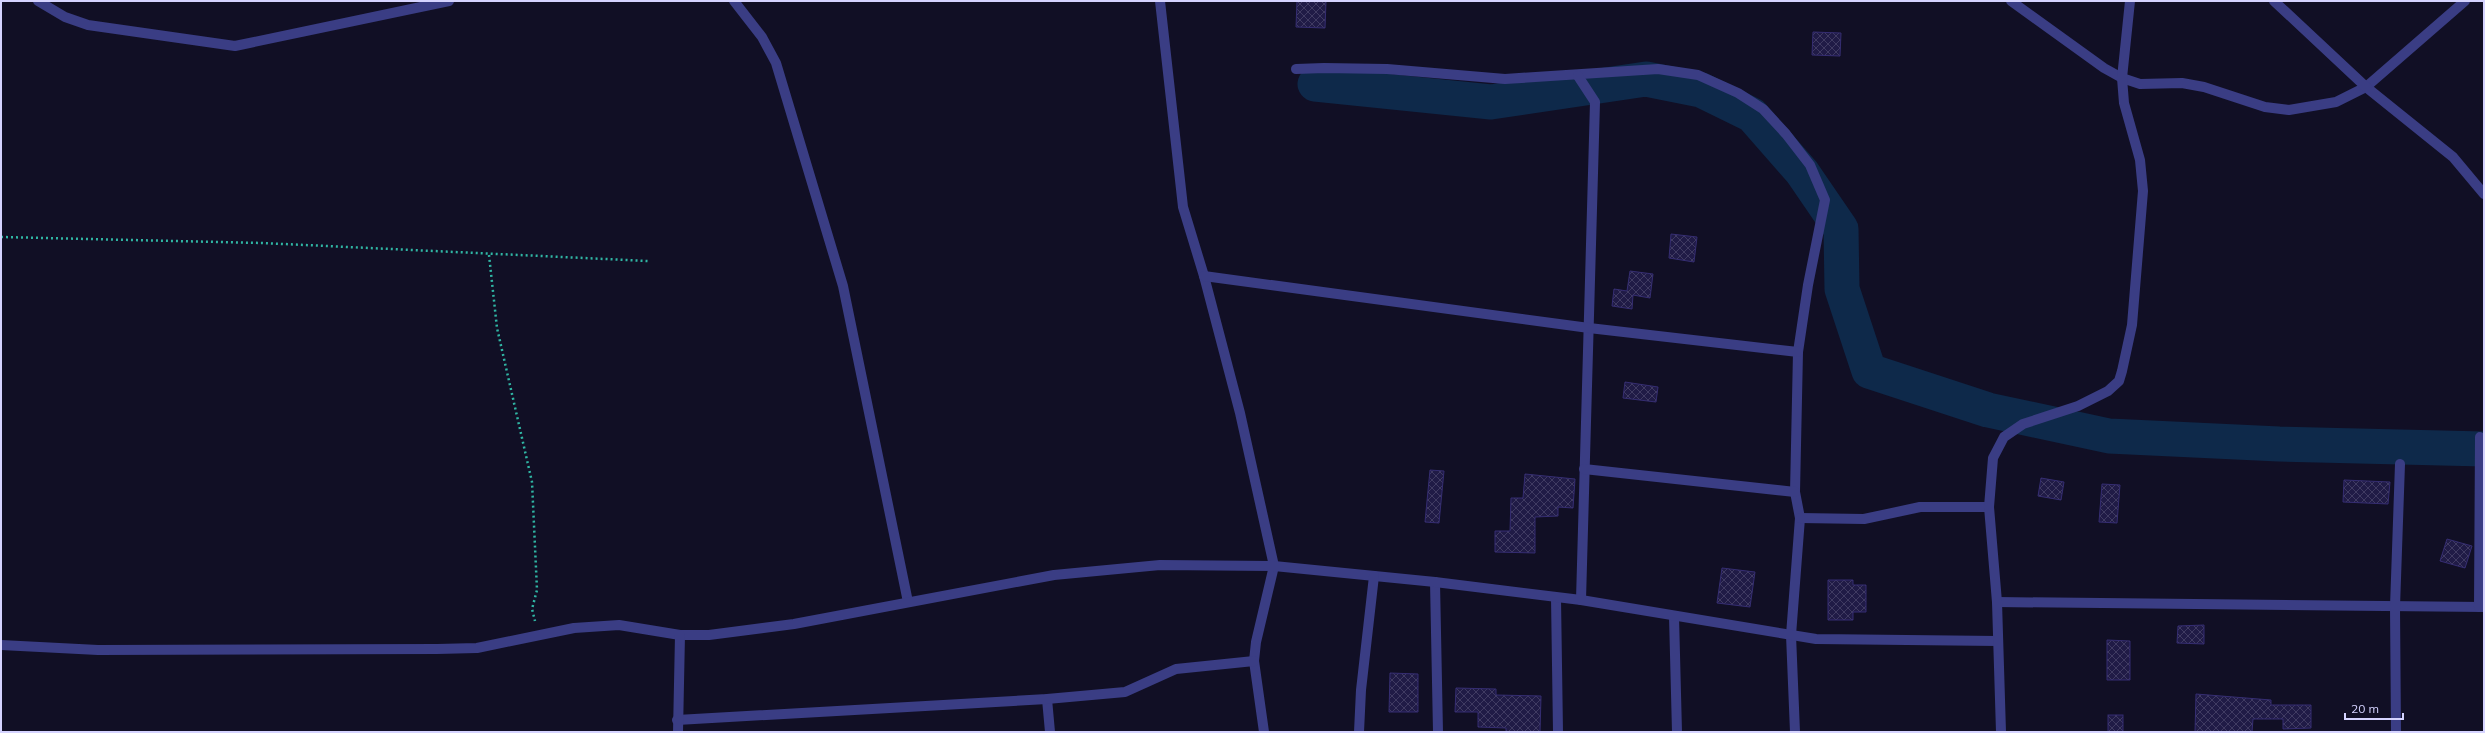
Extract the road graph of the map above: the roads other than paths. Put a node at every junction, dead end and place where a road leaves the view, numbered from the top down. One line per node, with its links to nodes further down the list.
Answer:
1 (38, 1): 2 (street)
2 (449, 1)
3 (734, 1): 28 (street)
4 (1160, 1): 14 (street)
5 (2011, 1): 11 (street)
6 (2130, 1): 11 (street)
7 (2274, 1): 12 (street)
8 (2464, 1): 12 (street)
9 (1296, 70): 10 (street)
10 (1578, 76): 15 (street); 16 (street)
11 (2122, 78): 12 (street); 21 (street)
12 (2366, 87): 13 (street)
13 (2484, 194)
14 (1204, 276): 15 (street); 23 (street)
15 (1588, 328): 16 (street); 19 (street)
16 (1798, 352): 20 (street)
17 (2480, 437): 31 (street)
18 (2400, 464): 30 (street)
19 (1584, 469): 20 (street); 27 (street)
20 (1795, 492): 22 (street)
21 (1989, 507): 22 (street); 29 (street)
22 (1800, 518): 34 (street)
23 (1274, 566): 24 (street); 28 (street); 37 (street)
24 (1374, 576): 25 (street); 43 (street)
25 (1435, 582): 26 (street); 44 (street)
26 (1556, 598): 27 (street); 45 (street)
27 (1581, 600): 32 (street)
28 (908, 602): 33 (street)
29 (1997, 602): 30 (street); 35 (street)
30 (2395, 607): 31 (street); 49 (street)
31 (2482, 607)
32 (1674, 616): 34 (street); 46 (street)
33 (680, 635): 36 (street); 39 (street)
34 (1791, 635): 35 (street); 47 (street)
35 (1998, 640): 48 (street)
36 (1, 645)
37 (1254, 661): 38 (street); 42 (street)
38 (1047, 699): 39 (street); 41 (street)
39 (677, 720): 40 (street)
40 (678, 732)
41 (1050, 732)
42 (1264, 732)
43 (1359, 732)
44 (1438, 732)
45 (1558, 732)
46 (1677, 732)
47 (1795, 732)
48 (2001, 732)
49 (2396, 732)

